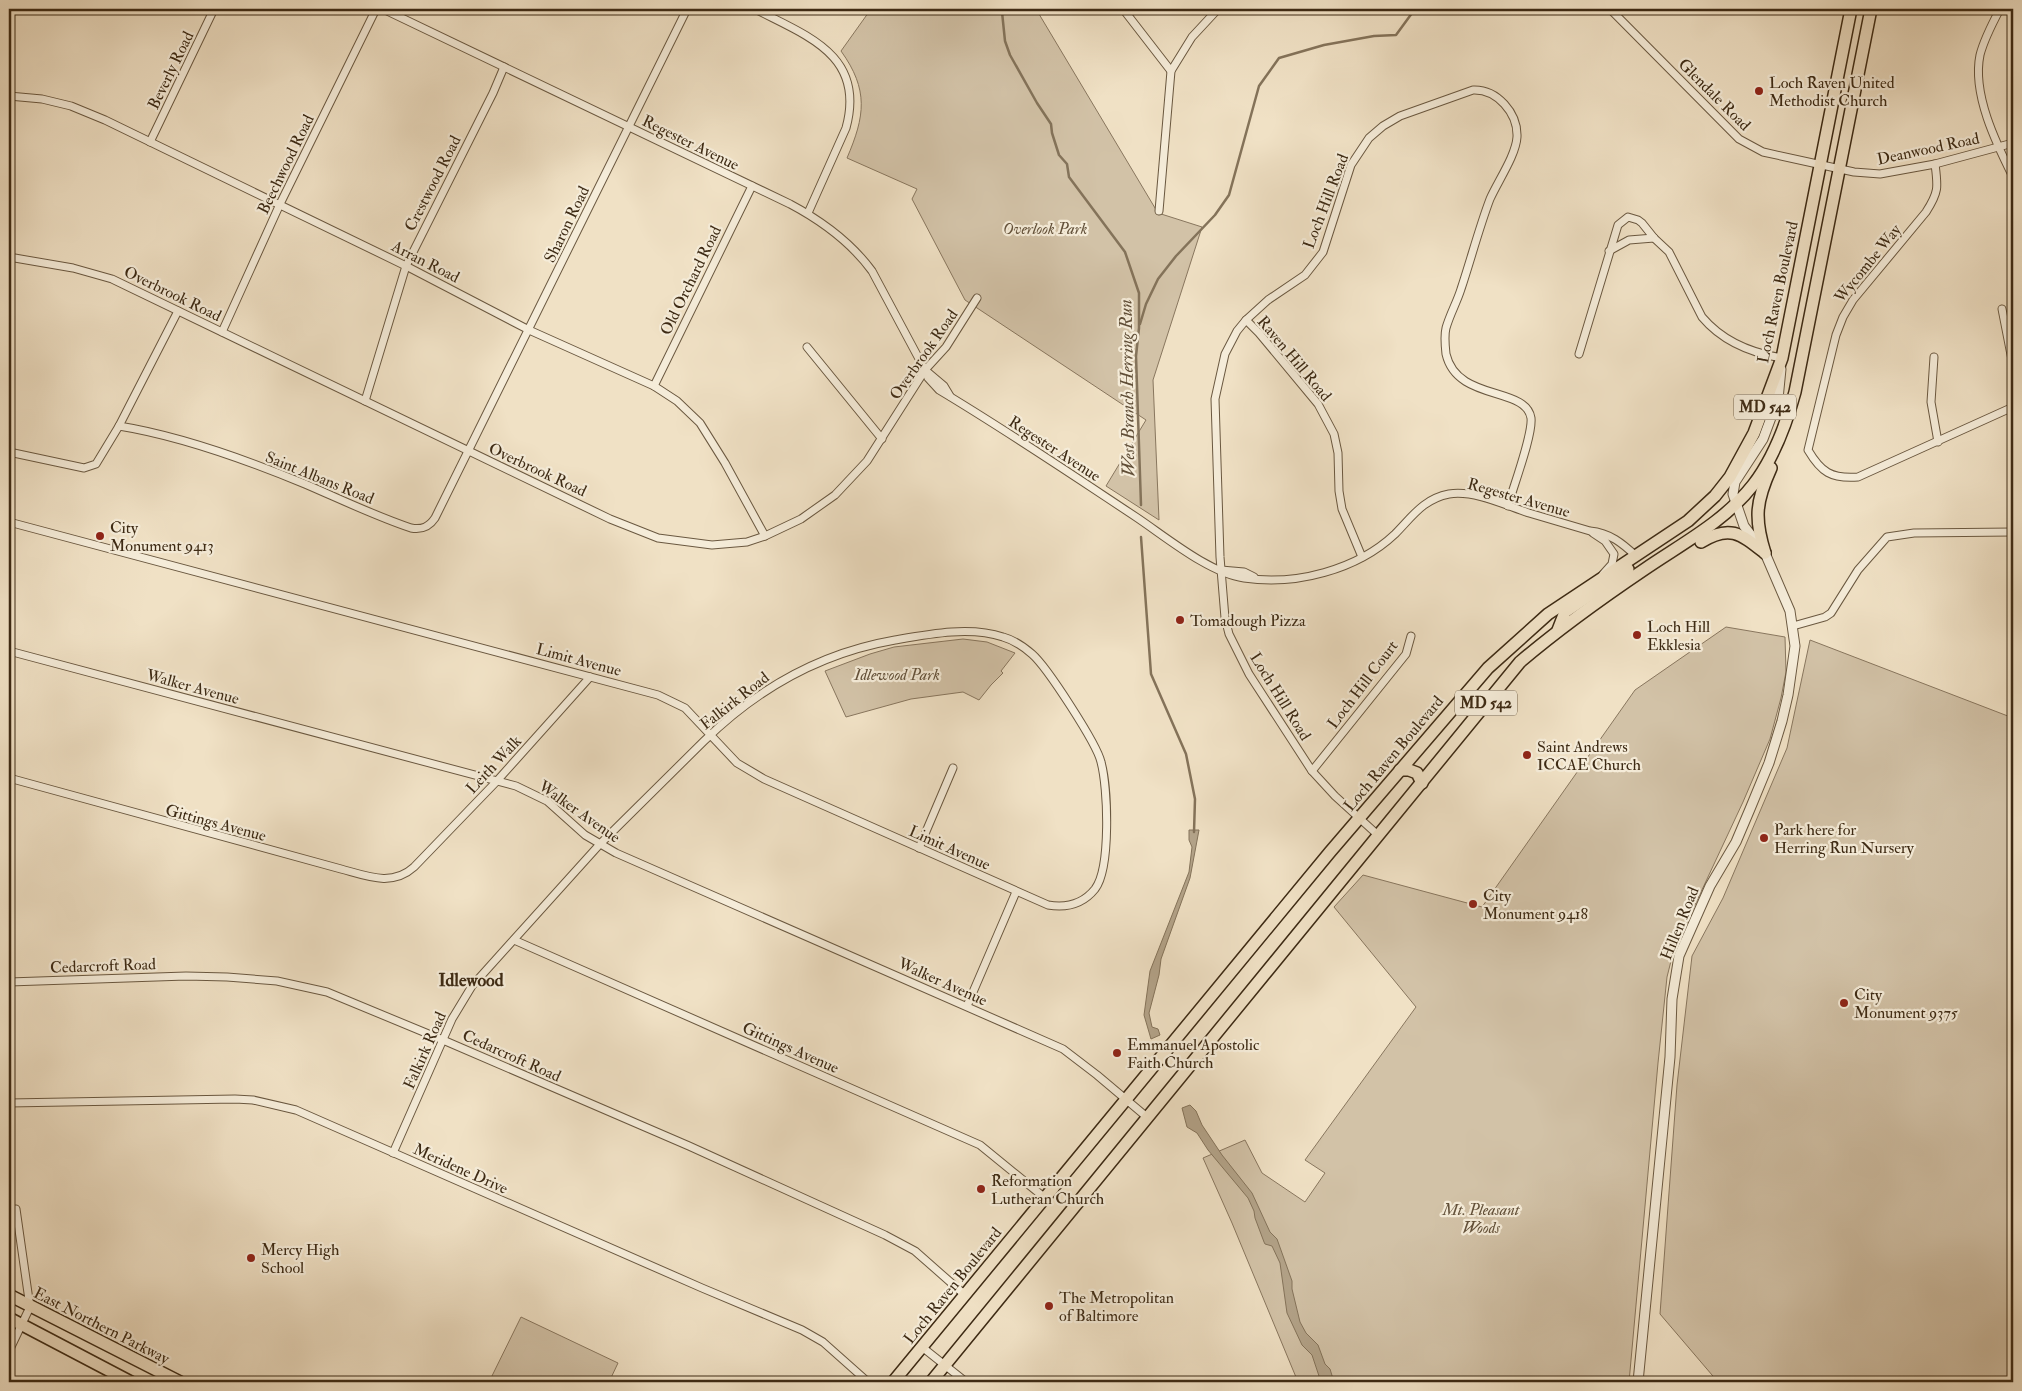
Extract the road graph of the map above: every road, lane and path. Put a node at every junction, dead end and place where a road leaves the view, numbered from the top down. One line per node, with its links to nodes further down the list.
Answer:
1 (214, 9): 16 (street, Beverly Road)
2 (376, 9): 24 (street, Beechwood Road)
3 (383, 9): 12 (street, Regester Avenue)
4 (686, 9): 15 (street, Sharon Road)
5 (756, 9): 26 (street)
6 (1123, 9): 13 (street)
7 (1218, 9): 13 (street)
8 (1610, 9): 20 (street, Glendale Road)
9 (1850, 9): 20 (main road, Loch Raven Boulevard / MD 542)
10 (1871, 9): 21 (main road, MD 542)
11 (2000, 9): 18 (street)
12 (504, 67): 15 (street, Regester Avenue); 30 (street, Crestwood Road)
13 (1170, 70): 25 (street)
14 (9, 96): 16 (street, Arran Road)
15 (629, 127): 23 (street, Regester Avenue); 35 (street, Sharon Road)
16 (150, 142): 24 (street, Arran Road)
17 (2013, 143): 18 (street, Deanwood Road)
18 (1999, 147): 19 (street, Deanwood Road); 22 (street)
19 (1935, 164): 21 (street, Deanwood Road); 49 (street, Wycombe Way)
20 (1819, 165): 21 (street, Deanwood Road); 40 (main road, Loch Raven Boulevard / MD 542)
21 (1840, 170): 47 (main road, MD 542)
22 (2013, 177)
23 (752, 186): 26 (street, Regester Avenue); 43 (street, Old Orchard Road)
24 (280, 204): 30 (street, Arran Road); 36 (street, Beechwood Road)
25 (1159, 211)
26 (808, 213): 42 (street, Regester Avenue)
27 (1654, 238): 28 (street); 28 (street); 40 (street)
28 (1609, 251): 38 (street)
29 (9, 257): 33 (street, Overbrook Road)
30 (406, 266): 35 (street, Arran Road); 44 (street, Crestwood Road)
31 (978, 298): 42 (street, Overbrook Road)
32 (2002, 309): 41 (street)
33 (178, 311): 36 (street, Overbrook Road); 46 (street)
34 (1246, 320): 53 (street, Loch Hill Road); 60 (street, Raven Hill Road); 62 (street, Loch Hill Road)
35 (529, 330): 43 (street, Arran Road); 51 (street, Sharon Road)
36 (222, 332): 44 (street, Overbrook Road)
37 (807, 347): 48 (street)
38 (1578, 354)
39 (1934, 357): 49 (street)
40 (1782, 358): 52 (street); 59 (main road, Loch Raven Boulevard / MD 542)
41 (2013, 364)
42 (925, 370): 48 (street, Overbrook Road); 62 (street, Regester Avenue)
43 (654, 386): 57 (street, Arran Road)
44 (365, 401): 51 (street, Overbrook Road)
45 (2013, 407): 49 (street, Wycombe Way)
46 (119, 426): 50 (street); 51 (street, Saint Albans Road)
47 (1782, 433): 52 (main road, MD 542); 58 (main road)
48 (882, 439): 57 (street, Overbrook Road)
49 (1938, 442)
50 (9, 452)
51 (469, 452): 57 (street, Overbrook Road)
52 (1735, 504): 58 (street, Hillen Road); 61 (main road, MD 542)
53 (1508, 506): 55 (street, Regester Avenue); 60 (street, Regester Avenue)
54 (9, 522): 68 (street, Limit Avenue)
55 (1590, 531): 59 (street, Regester Avenue); 63 (street, Regester Avenue)
56 (2013, 532): 64 (street)
57 (766, 536)
58 (1765, 553): 61 (main road); 64 (street, Hillen Road)
59 (1636, 556): 63 (main road, Loch Raven Boulevard / MD 542); 65 (main road)
60 (1362, 557): 62 (street, Regester Avenue)
61 (1648, 567): 65 (main road, MD 542)
62 (1221, 570): 72 (street, Loch Hill Road)
63 (1596, 581): 71 (main road, Loch Raven Boulevard / MD 542)
64 (1793, 626): 107 (street, Hillen Road)
65 (1558, 630): 75 (main road, MD 542)
66 (1411, 636): 72 (street, Loch Hill Court)
67 (9, 651): 74 (street, Walker Avenue)
68 (590, 677): 69 (street, Limit Avenue); 74 (street, Leith Walk)
69 (710, 735): 78 (street, Falkirk Road); 79 (street, Limit Avenue); 81 (street, Falkirk Road)
70 (953, 768): 79 (street)
71 (1400, 770): 75 (main road); 76 (main road, Loch Raven Boulevard / MD 542)
72 (1312, 771): 76 (street, Loch Hill Road)
73 (9, 778): 80 (street, Gittings Avenue)
74 (496, 782): 78 (street, Walker Avenue); 80 (street, Leith Walk)
75 (1422, 782): 77 (main road, MD 542)
76 (1359, 818): 77 (street, Loch Hill Road); 87 (main road, Loch Raven Boulevard / MD 542)
77 (1379, 836): 89 (main road)
78 (600, 844): 83 (street, Falkirk Road); 85 (street, Walker Avenue)
79 (919, 848): 82 (street, Limit Avenue)
80 (414, 867)
81 (1095, 889): 82 (street, Limit Avenue)
82 (1016, 892): 85 (street)
83 (514, 940): 86 (street, Falkirk Road); 91 (street, Gittings Avenue)
84 (9, 982): 86 (street, Cedarcroft Road)
85 (967, 1006): 87 (street, Walker Avenue)
86 (443, 1040): 90 (street, Falkirk Road); 93 (street, Cedarcroft Road)
87 (1127, 1099): 89 (street, Walker Avenue); 91 (main road, Loch Raven Boulevard)
88 (9, 1103): 90 (street, Meridene Drive)
89 (1148, 1118): 100 (main road)
90 (394, 1153): 103 (street, Meridene Drive)
91 (1045, 1198): 93 (main road, Loch Raven Boulevard)
92 (16, 1209): 95 (street)
93 (965, 1295): 98 (main road, Loch Raven Boulevard)
94 (9, 1296): 95 (main road, East Northern Parkway)
95 (30, 1307): 97 (street); 102 (main road, East Northern Parkway)
96 (9, 1318): 97 (main road)
97 (22, 1325): 99 (street); 101 (main road)
98 (922, 1347): 100 (street); 104 (main road, Loch Raven Boulevard)
99 (9, 1352)
100 (945, 1365): 105 (main road); 106 (street)
101 (131, 1382)
102 (180, 1382)
103 (868, 1382)
104 (893, 1382)
105 (931, 1382)
106 (966, 1382)
107 (1638, 1382)

